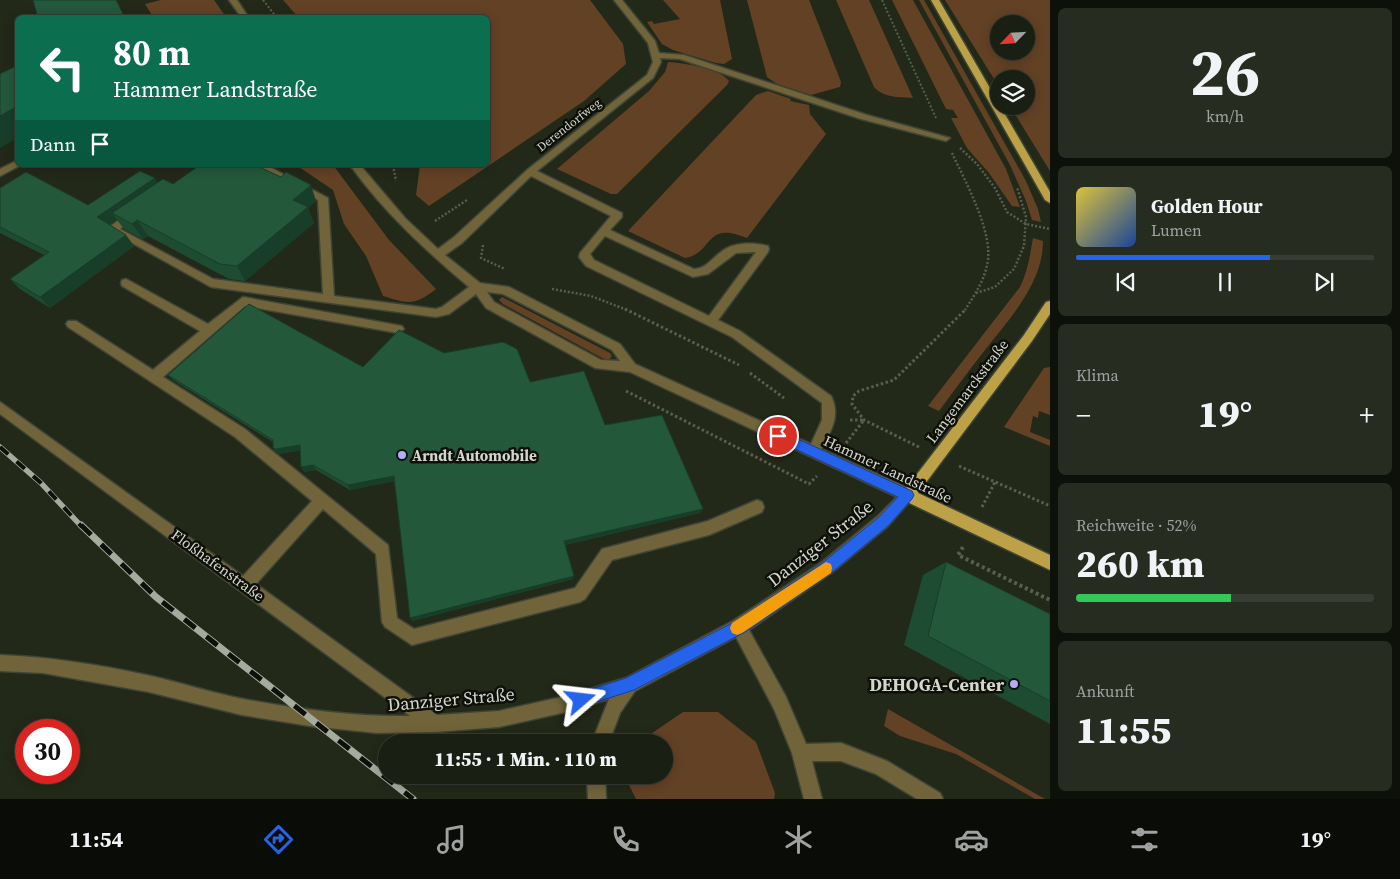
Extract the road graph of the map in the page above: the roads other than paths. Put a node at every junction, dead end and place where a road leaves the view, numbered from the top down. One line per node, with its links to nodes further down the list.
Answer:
1 (233, 0): 4 (street)
2 (618, 0): 5 (street)
3 (935, 0): 12 (main road)
4 (244, 15)
5 (656, 55): 6 (street); 10 (street, Derendorfweg)
6 (946, 138)
7 (15, 165): 11 (street)
8 (263, 167): 18 (street)
9 (357, 167): 15 (street, Hammer Landstraße)
10 (530, 172): 14 (street); 15 (street, Derendorfweg)
11 (0, 173)
12 (1050, 200)
13 (141, 209): 18 (street)
14 (603, 231): 20 (street); 20 (street)
15 (438, 255): 17 (street, Hammer Landstraße)
16 (126, 283): 23 (street)
17 (477, 287): 18 (street); 24 (street, Hammer Landstraße); 24 (street, Hammer Landstraße)
18 (329, 299)
19 (1050, 305): 28 (main road, Langemarckstraße)
20 (711, 321): 27 (street)
21 (72, 324): 25 (street)
22 (398, 329): 23 (street)
23 (208, 330): 25 (street)
24 (631, 367): 27 (street, Hammer Landstraße)
25 (154, 377): 29 (street)
26 (0, 407): 32 (street, Floßhafenstraße)
27 (813, 452): 28 (street, Hammer Landstraße)
28 (908, 495): 31 (main road, Hammer Landstraße); 33 (street, Danziger Straße)
29 (321, 501): 30 (street); 32 (street)
30 (757, 507)
31 (1050, 563)
32 (245, 585): 36 (street, Floßhafenstraße)
33 (740, 627): 35 (street, Danziger Straße); 38 (street)
34 (0, 662): 36 (street, Danziger Straße)
35 (628, 685): 36 (street, Danziger Straße); 37 (street)
36 (435, 724)
37 (604, 734)
38 (801, 753): 41 (street); 42 (street)
39 (596, 784): 40 (street)
40 (597, 799)
41 (813, 799)
42 (934, 799)

